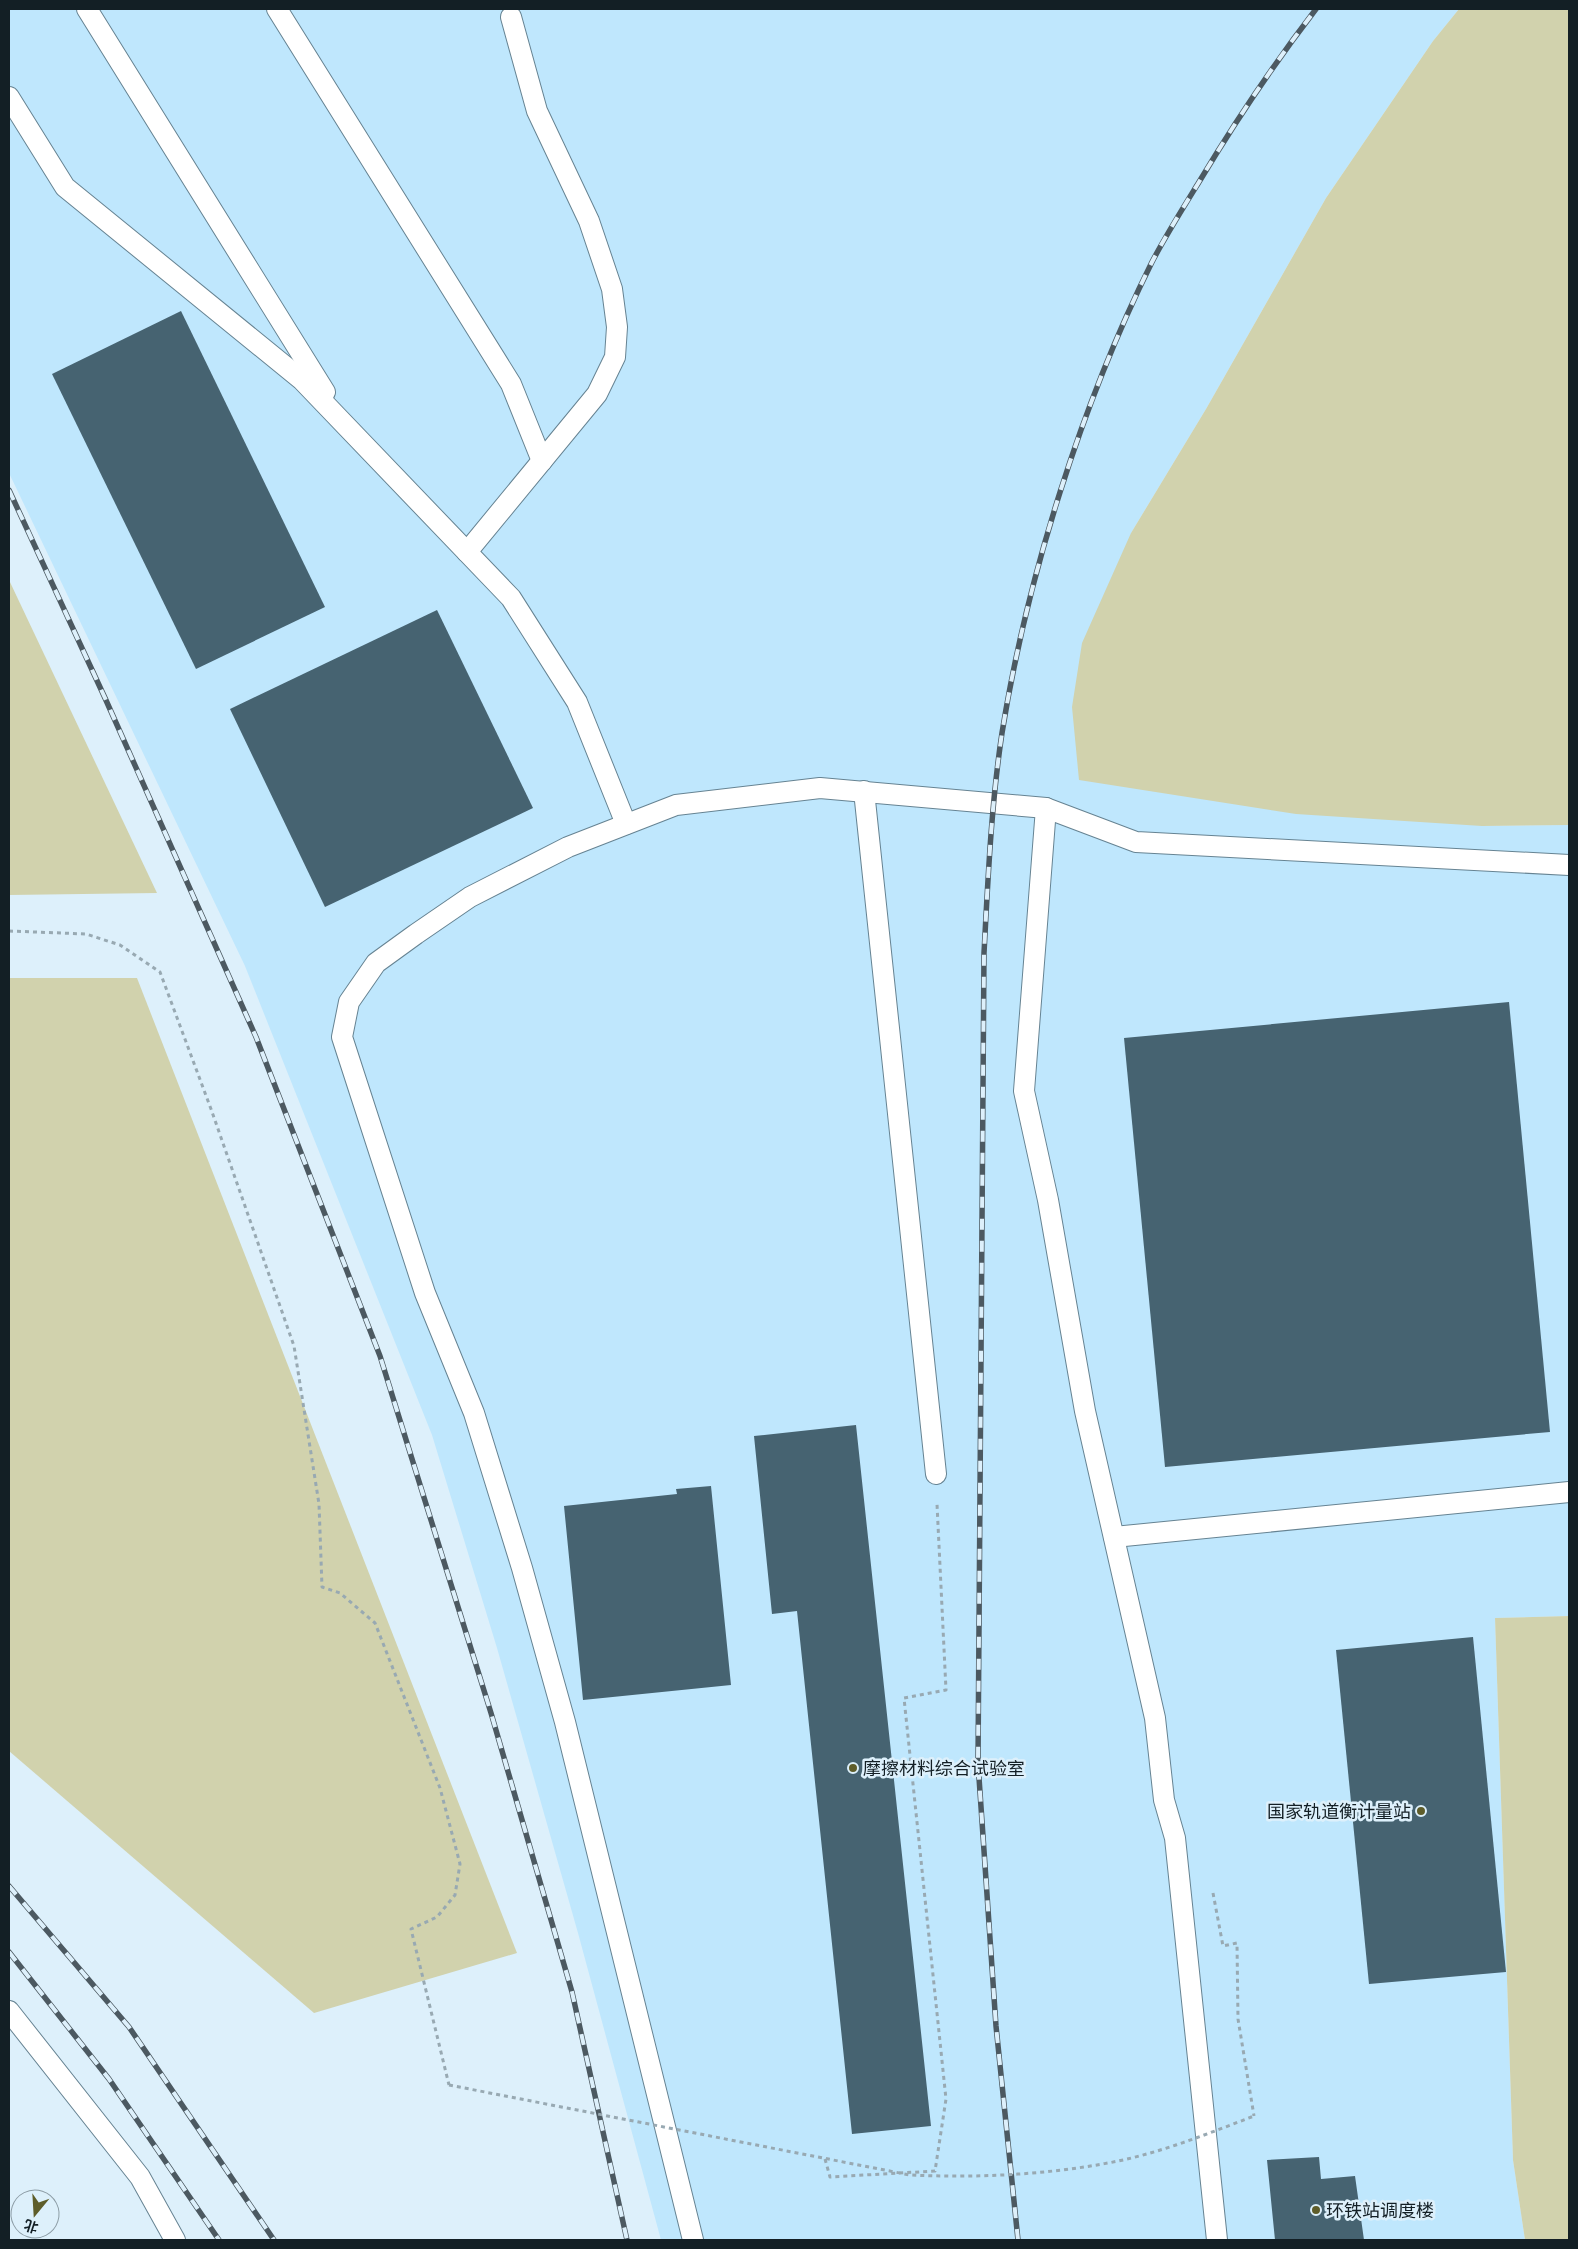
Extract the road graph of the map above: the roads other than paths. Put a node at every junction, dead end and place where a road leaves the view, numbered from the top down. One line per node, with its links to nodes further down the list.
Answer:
1 (87, 9): 5 (lane)
2 (277, 9): 6 (lane)
3 (511, 17): 6 (lane)
4 (9, 97): 5 (lane)
5 (344, 423): 7 (lane)
6 (542, 461): 7 (lane)
7 (467, 552): 10 (lane)
8 (864, 791): 9 (lane); 10 (lane); 12 (lane)
9 (1046, 808): 11 (lane); 14 (lane)
10 (626, 824): 17 (lane)
11 (1569, 865)
12 (936, 1474)
13 (1569, 1492): 14 (lane)
14 (1114, 1537): 18 (lane)
15 (9, 2011): 16 (lane)
16 (175, 2240)
17 (693, 2240)
18 (1217, 2240)

